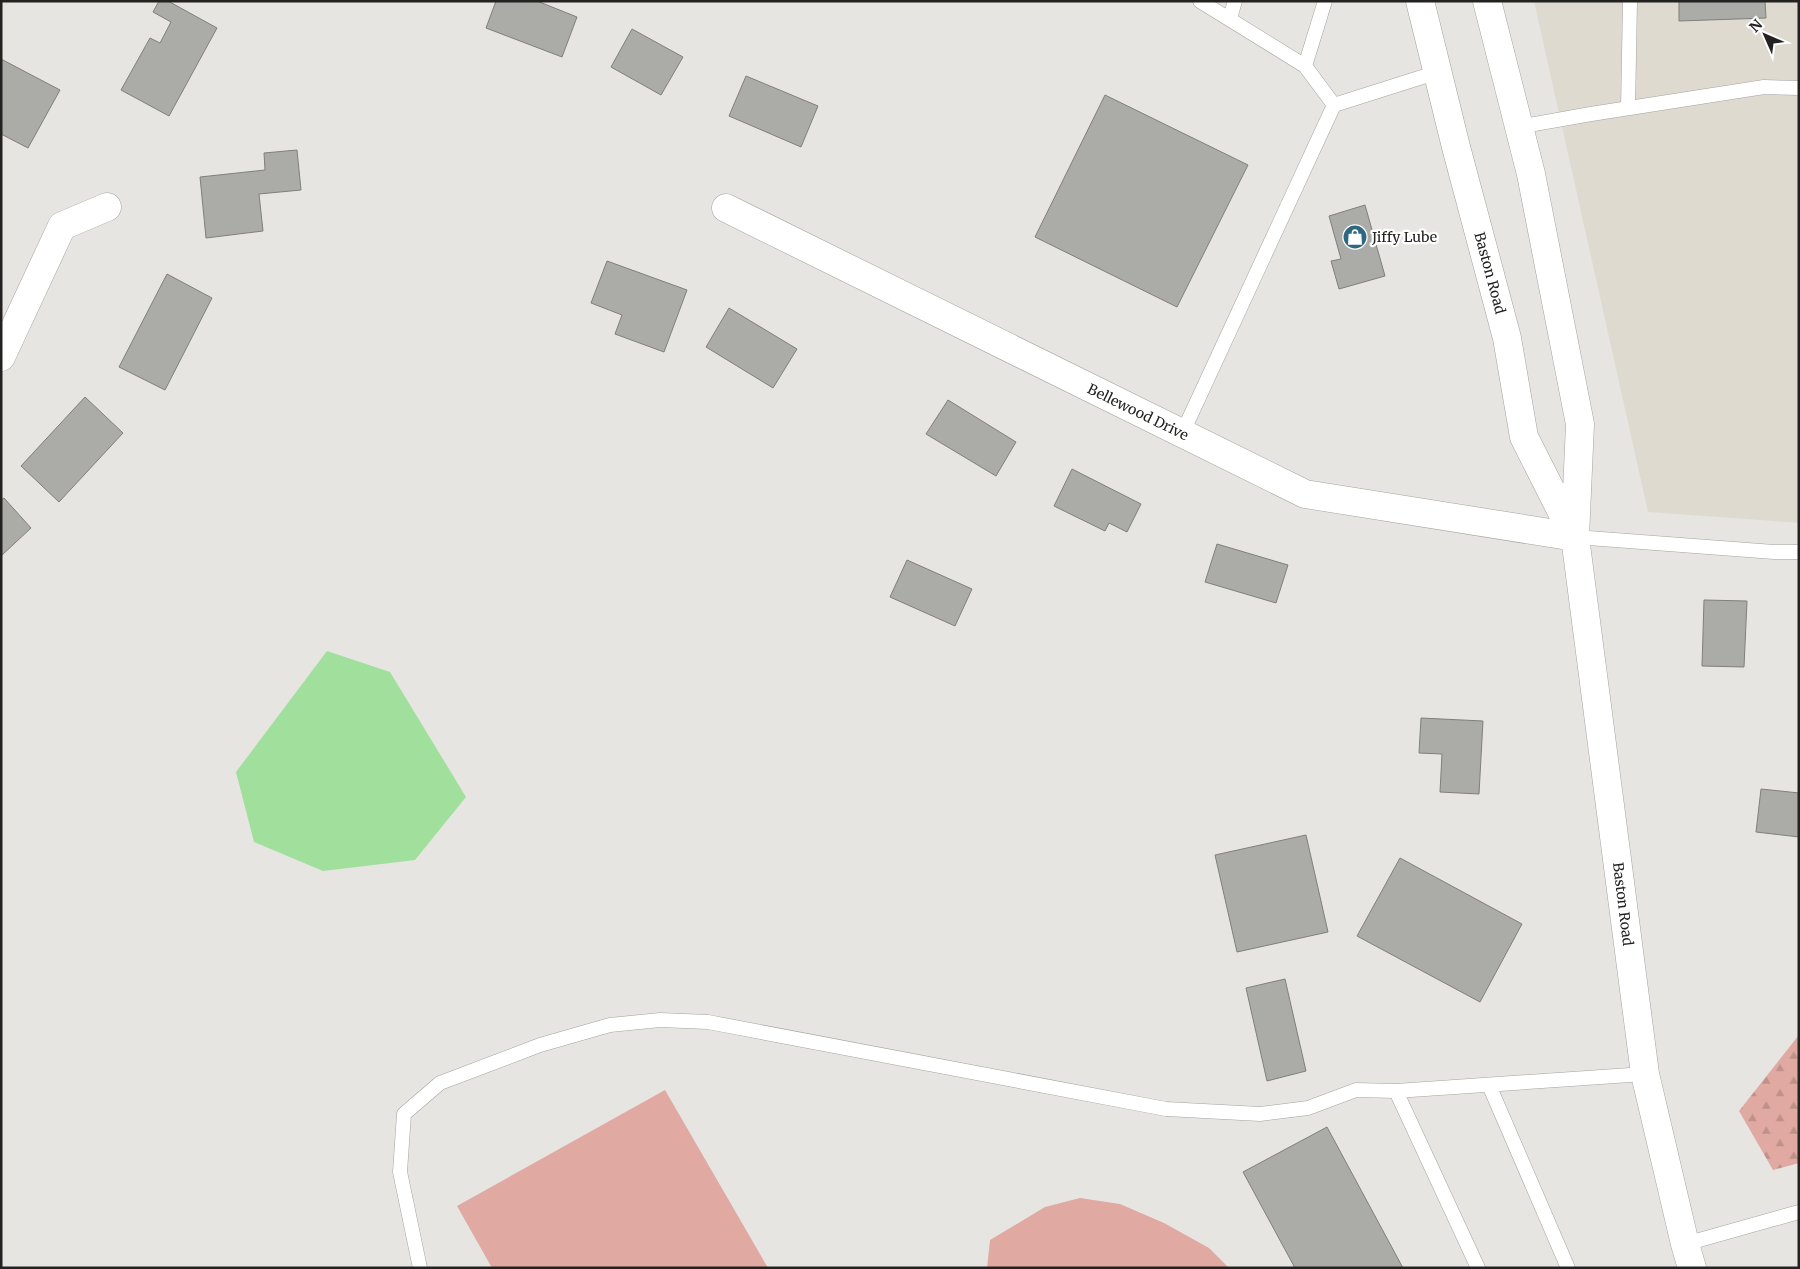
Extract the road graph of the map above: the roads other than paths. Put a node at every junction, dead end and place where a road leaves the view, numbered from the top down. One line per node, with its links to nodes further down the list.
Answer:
1 (1200, 1): 7 (lane)
2 (1235, 1): 7 (lane)
3 (1325, 1): 8 (lane)
4 (1420, 1): 9 (main road, Baston Road)
5 (1487, 1): 13 (main road, Baston Road)
6 (1630, 1): 12 (lane)
7 (1230, 18): 8 (lane)
8 (1305, 66): 11 (lane)
9 (1438, 72): 11 (lane); 18 (main road, Baston Road)
10 (1799, 88): 12 (lane)
11 (1334, 105): 17 (lane)
12 (1628, 108): 13 (lane)
13 (1518, 127): 18 (main road, Baston Road)
14 (107, 207): 16 (main road)
15 (726, 208): 17 (main road, Bellewood Drive)
16 (1, 358)
17 (1182, 434): 18 (main road, Bellewood Drive)
18 (1574, 537): 19 (lane); 20 (main road, Baston Road)
19 (1799, 552)
20 (1645, 1074): 21 (lane); 24 (main road, Baston Road)
21 (1489, 1085): 22 (lane); 27 (lane)
22 (1396, 1091): 25 (lane); 26 (lane)
23 (1799, 1212): 24 (lane)
24 (1688, 1256)
25 (420, 1268)
26 (1478, 1268)
27 (1568, 1268)

